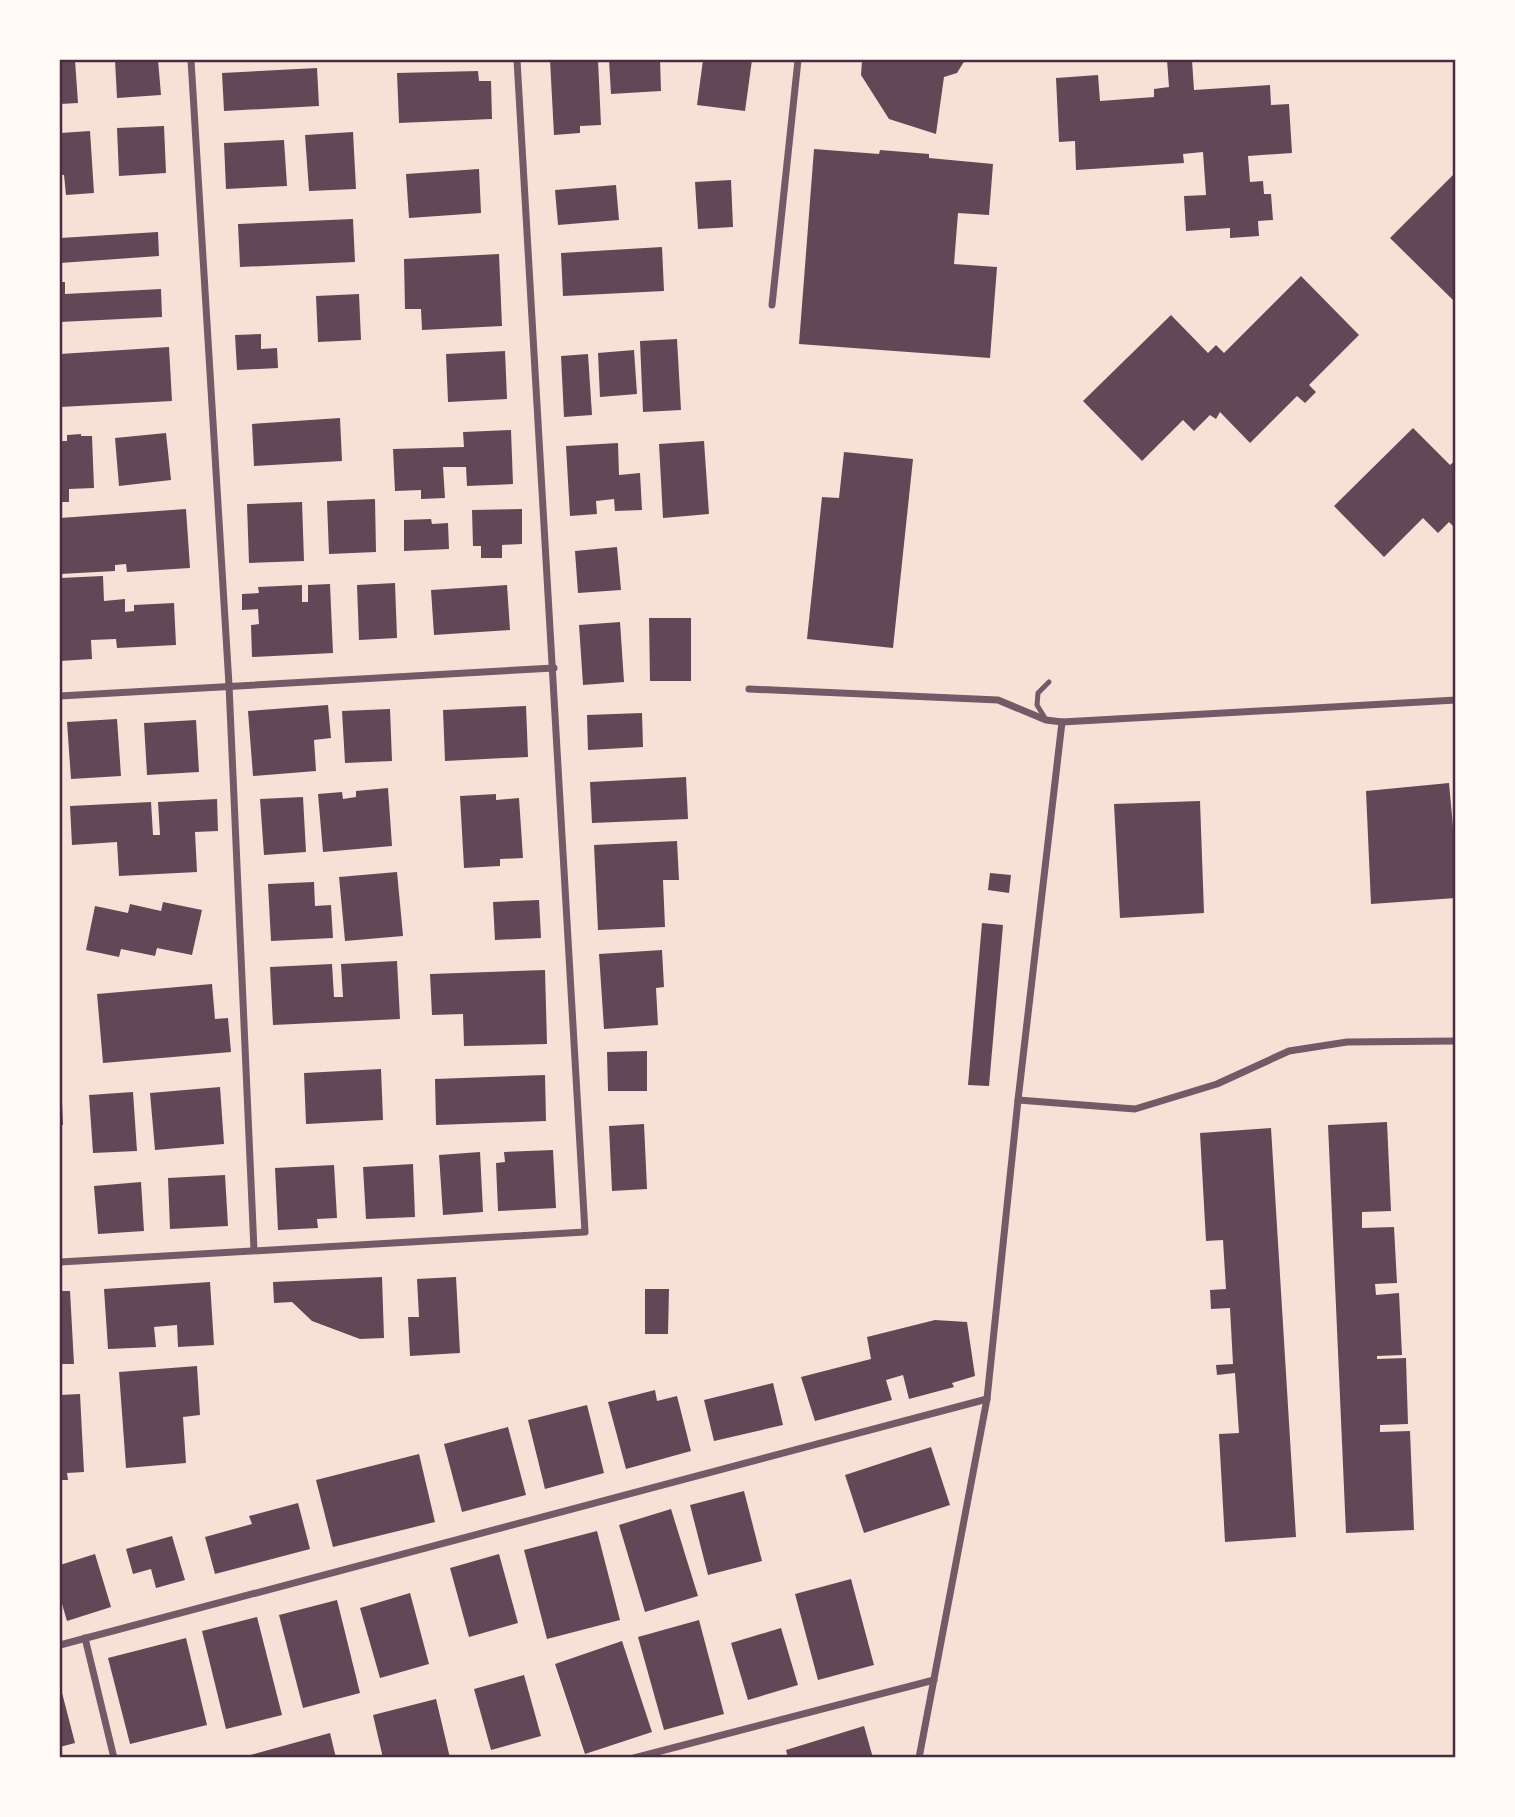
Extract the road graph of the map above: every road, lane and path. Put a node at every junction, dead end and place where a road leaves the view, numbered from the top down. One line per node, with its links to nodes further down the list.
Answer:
1 (191, 60): 7 (street)
2 (517, 60): 5 (street)
3 (798, 60): 4 (street)
4 (772, 305)
5 (554, 668): 7 (street); 15 (street)
6 (1049, 682): 11 (lane)
7 (229, 685): 9 (street); 15 (street)
8 (749, 689): 11 (street)
9 (60, 696)
10 (1455, 701): 12 (street)
11 (1046, 720): 12 (street)
12 (1062, 722): 14 (street)
13 (1455, 1041): 14 (street)
14 (1018, 1100): 17 (street)
15 (254, 1250): 16 (street)
16 (60, 1262)
17 (987, 1399): 18 (street); 20 (street)
18 (85, 1638): 19 (street); 21 (street)
19 (60, 1645)
20 (934, 1680): 22 (street); 23 (street)
21 (114, 1758)
22 (634, 1758)
23 (919, 1758)

